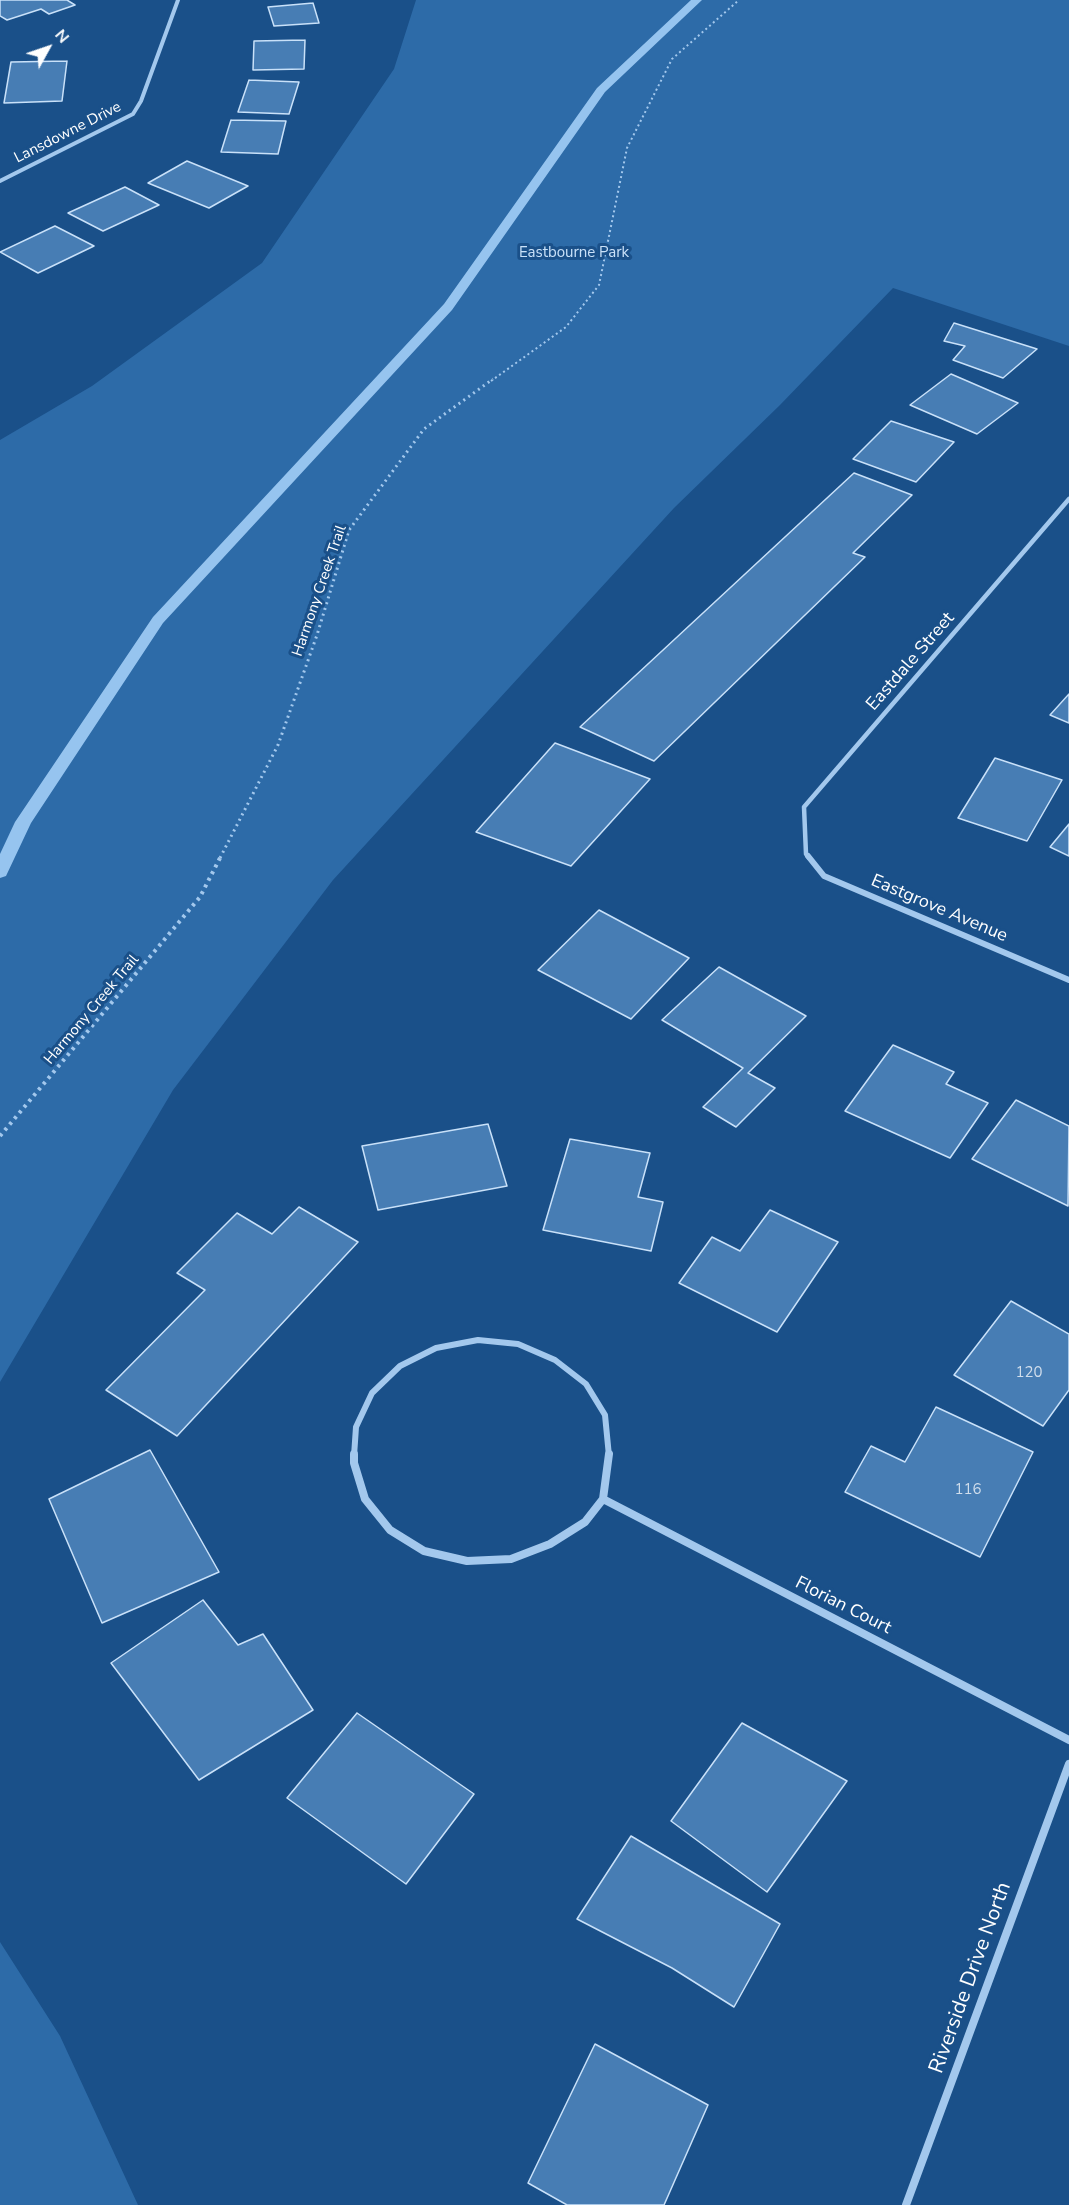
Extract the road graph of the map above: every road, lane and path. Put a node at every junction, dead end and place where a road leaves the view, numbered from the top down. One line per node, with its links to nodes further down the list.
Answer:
1 (178, 0): 3 (street, Lansdowne Drive)
2 (739, 0): 7 (path, Harmony Creek Trail)
3 (0, 181)
4 (1069, 499): 5 (street, Eastdale Street)
5 (806, 854): 6 (street, Eastgrove Avenue)
6 (1069, 980)
7 (0, 1136)
8 (603, 1499): 8 (street); 9 (street, Florian Court)
9 (1069, 1740)
10 (1069, 1764): 11 (street, Riverside Drive North)
11 (906, 2205)

